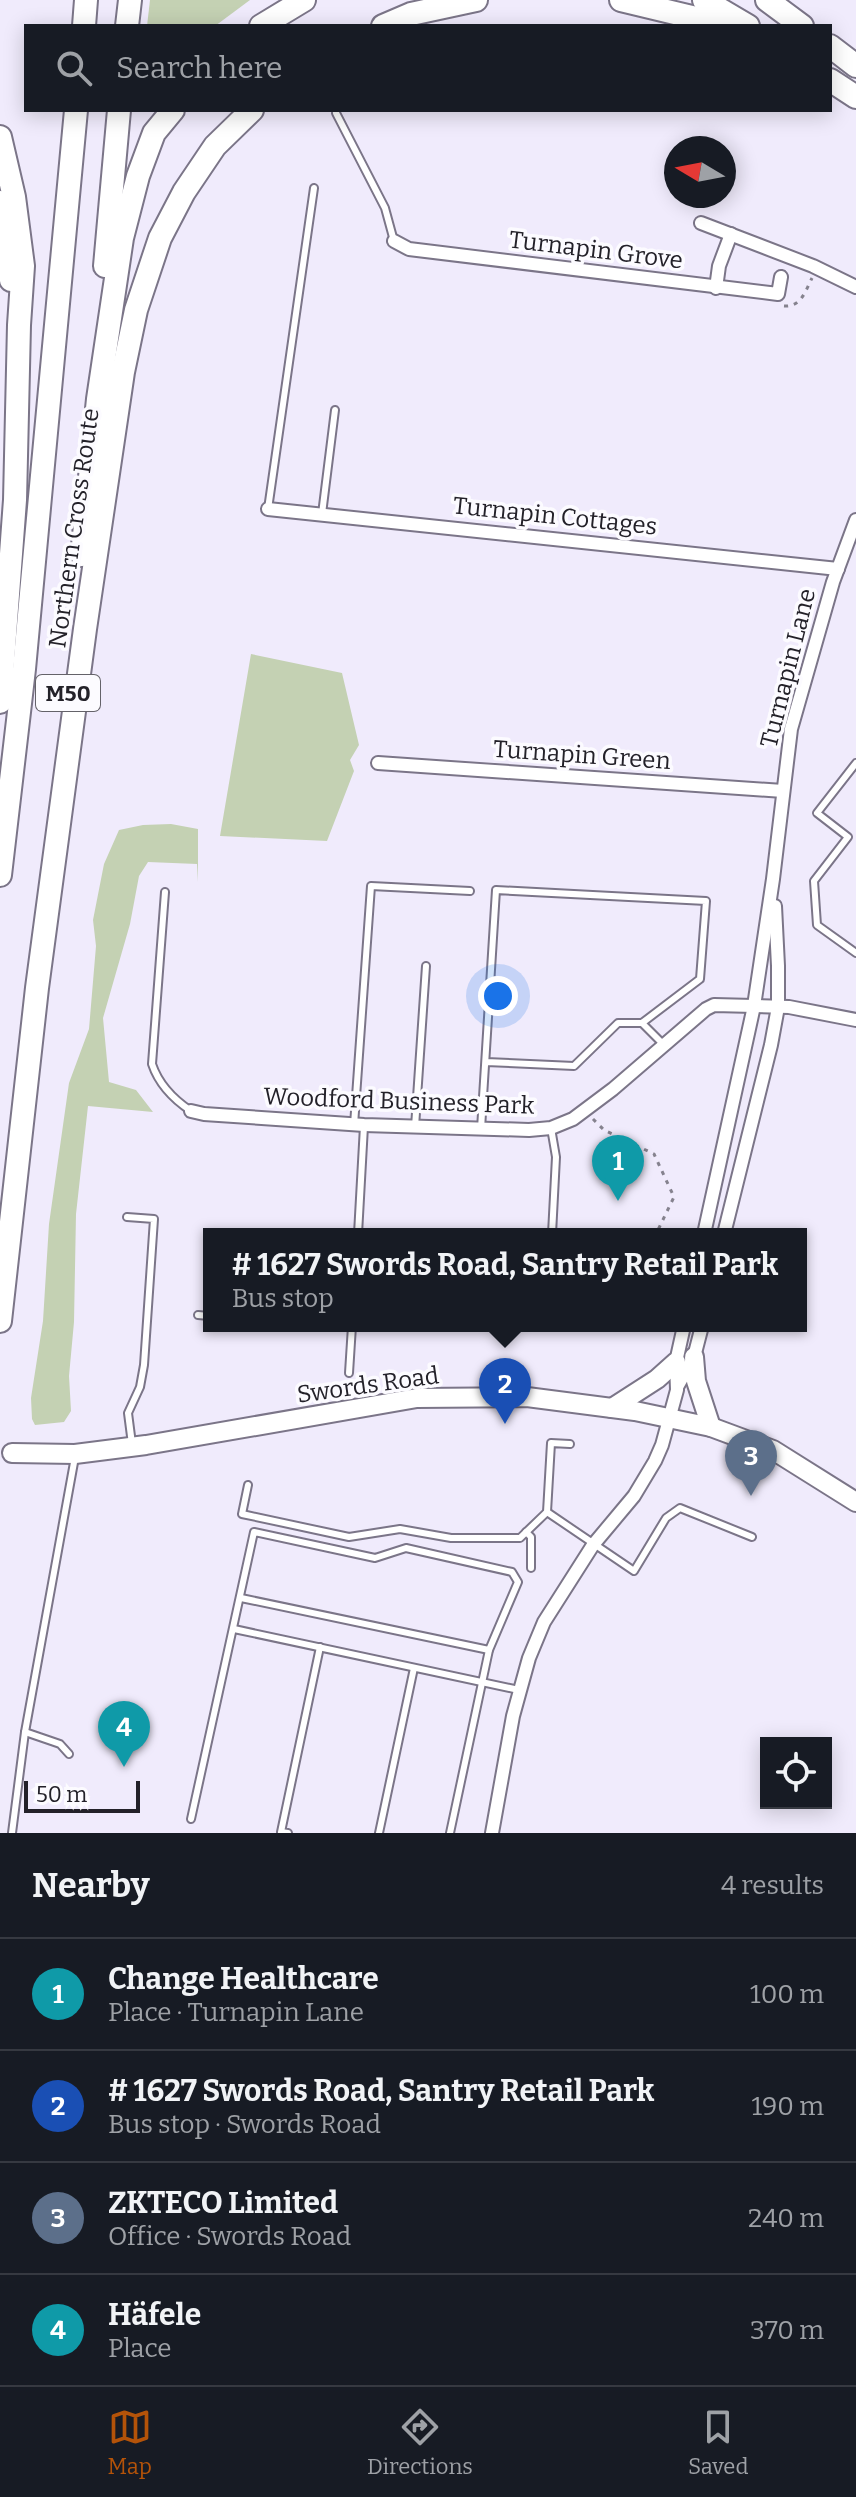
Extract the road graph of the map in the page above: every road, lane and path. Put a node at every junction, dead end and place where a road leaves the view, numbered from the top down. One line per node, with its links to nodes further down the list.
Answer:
1 (86, 0): 8 (highway)
2 (130, 0): 9 (highway)
3 (304, 0): 10 (highway)
4 (476, 0): 11 (highway)
5 (621, 0): 12 (highway)
6 (704, 0): 13 (highway)
7 (767, 0): 14 (highway)
8 (84, 24)
9 (127, 24)
10 (264, 24)
11 (388, 24)
12 (710, 24)
13 (745, 24)
14 (799, 24)
15 (832, 48): 16 (highway)
16 (856, 66)
17 (832, 82): 18 (highway)
18 (856, 97)
19 (76, 112): 46 (highway, M50)
20 (119, 112): 36 (highway, M50)
21 (171, 112): 36 (highway)
22 (250, 112): 52 (highway, Northern Cross Route / M50)
23 (336, 113): 29 (lane)
24 (0, 137): 35 (highway, M50)
25 (314, 188): 38 (lane)
26 (0, 202): 35 (highway)
27 (701, 223): 28 (street)
28 (731, 234): 30 (street); 33 (street)
29 (394, 241): 33 (street, Turnapin Grove)
30 (817, 267): 32 (street); 34 (path)
31 (781, 277): 34 (street)
32 (856, 287)
33 (716, 288): 34 (street, Turnapin Grove)
34 (778, 294)
35 (19, 325): 42 (highway, M50)
36 (98, 399): 52 (highway, M50)
37 (335, 410): 39 (lane)
38 (268, 509): 39 (street, Turnapin Cottages)
39 (322, 514): 41 (street, Turnapin Cottages)
40 (856, 520): 41 (street, Turnapin Lane)
41 (838, 569): 45 (street, Turnapin Lane)
42 (0, 702)
43 (378, 763): 45 (street, Turnapin Green)
44 (856, 763): 50 (lane)
45 (783, 791): 47 (street, Turnapin Lane)
46 (0, 875)
47 (773, 879): 53 (street, Turnapin Lane); 54 (street, Turnapin Lane)
48 (470, 891): 61 (lane)
49 (165, 892): 59 (lane)
50 (856, 953)
51 (426, 966): 62 (lane)
52 (37, 988): 73 (highway, Northern Cross Route / M50)
53 (754, 1006): 54 (street, Woodford Business Park); 57 (street, Woodford Business Park); 69 (street, Turnapin Lane)
54 (778, 1007): 55 (street, Woodford Business Park); 70 (street, Turnapin Lane)
55 (856, 1020)
56 (642, 1023): 57 (lane); 58 (lane); 58 (lane)
57 (665, 1046): 60 (street, Woodford Business Park)
58 (486, 1062): 64 (lane)
59 (191, 1111): 61 (street, Woodford Business Park)
60 (585, 1111): 63 (street, Woodford Business Park); 68 (path)
61 (359, 1125): 62 (street, Woodford Business Park); 66 (lane)
62 (415, 1127): 64 (street, Woodford Business Park)
63 (551, 1128): 64 (street, Woodford Business Park); 67 (lane)
64 (481, 1129)
65 (127, 1217): 84 (lane)
66 (358, 1228)
67 (552, 1228)
68 (659, 1228)
69 (705, 1228)
70 (725, 1228)
71 (198, 1315): 72 (lane)
72 (203, 1315)
73 (0, 1321)
74 (352, 1332): 78 (lane)
75 (684, 1332): 77 (street)
76 (699, 1332): 77 (street)
77 (685, 1360): 79 (street); 79 (street); 80 (main road); 82 (main road)
78 (349, 1373)
79 (677, 1387): 81 (street)
80 (612, 1408): 81 (main road, Swords Road); 84 (main road, Swords Road)
81 (670, 1418): 82 (main road, Swords Road); 92 (street)
82 (711, 1427): 88 (main road, Swords Road)
83 (570, 1444): 89 (lane)
84 (133, 1447): 86 (main road, Swords Road)
85 (12, 1453): 86 (main road, Swords Road)
86 (75, 1454): 101 (lane)
87 (248, 1485): 90 (lane)
88 (856, 1502)
89 (547, 1512): 90 (lane); 92 (lane)
90 (526, 1532): 93 (lane)
91 (752, 1537): 92 (lane)
92 (593, 1545): 100 (street)
93 (531, 1568)
94 (241, 1598): 95 (lane); 97 (lane); 97 (lane)
95 (234, 1629): 96 (lane); 103 (lane)
96 (320, 1647): 98 (lane); 105 (lane)
97 (489, 1650): 99 (lane)
98 (414, 1668): 99 (lane); 106 (lane)
99 (484, 1682): 100 (lane); 107 (lane)
100 (519, 1690): 108 (street)
101 (25, 1732): 102 (lane); 104 (lane)
102 (69, 1754)
103 (191, 1819)
104 (12, 1833)
105 (288, 1833)
106 (379, 1833)
107 (450, 1833)
108 (492, 1833)

